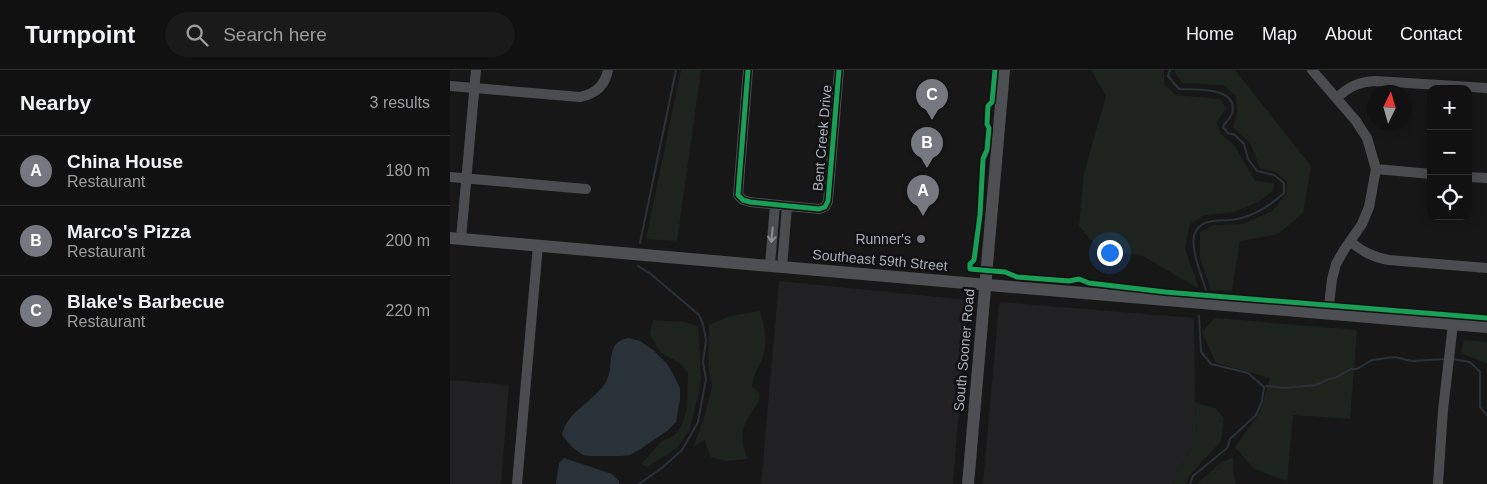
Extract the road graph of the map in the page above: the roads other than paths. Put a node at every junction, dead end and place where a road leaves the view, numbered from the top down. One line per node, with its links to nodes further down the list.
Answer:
1 (476, 70): 8 (street)
2 (608, 70): 8 (street)
3 (748, 70): 18 (street)
4 (839, 70): 19 (street, Bent Creek Drive)
5 (1004, 70): 25 (main road, South Sooner Road)
6 (1312, 70): 10 (street)
7 (450, 86): 8 (street)
8 (475, 88): 15 (street)
9 (1487, 88): 10 (street)
10 (1337, 98): 11 (street)
11 (1376, 169): 12 (street); 21 (street)
12 (1427, 174)
13 (450, 176): 15 (street)
14 (1472, 177): 16 (street)
15 (467, 178): 17 (street); 20 (street)
16 (1487, 178)
17 (586, 189)
18 (775, 205): 19 (street); 23 (street, one-way to 23)
19 (787, 206): 23 (street)
20 (456, 238): 22 (main road, Southeast 59th Street)
21 (1351, 242): 24 (street); 26 (street)
22 (538, 245): 23 (main road, Southeast 59th Street); 29 (street)
23 (776, 266): 25 (main road, Southeast 59th Street)
24 (1487, 268)
25 (985, 285): 26 (main road, Southeast 59th Street); 30 (main road, South Sooner Road)
26 (1328, 314): 27 (main road, Southeast 59th Street)
27 (1453, 324): 28 (main road, Southeast 59th Street); 31 (street)
28 (1487, 327)
29 (517, 484)
30 (968, 484)
31 (1438, 484)

